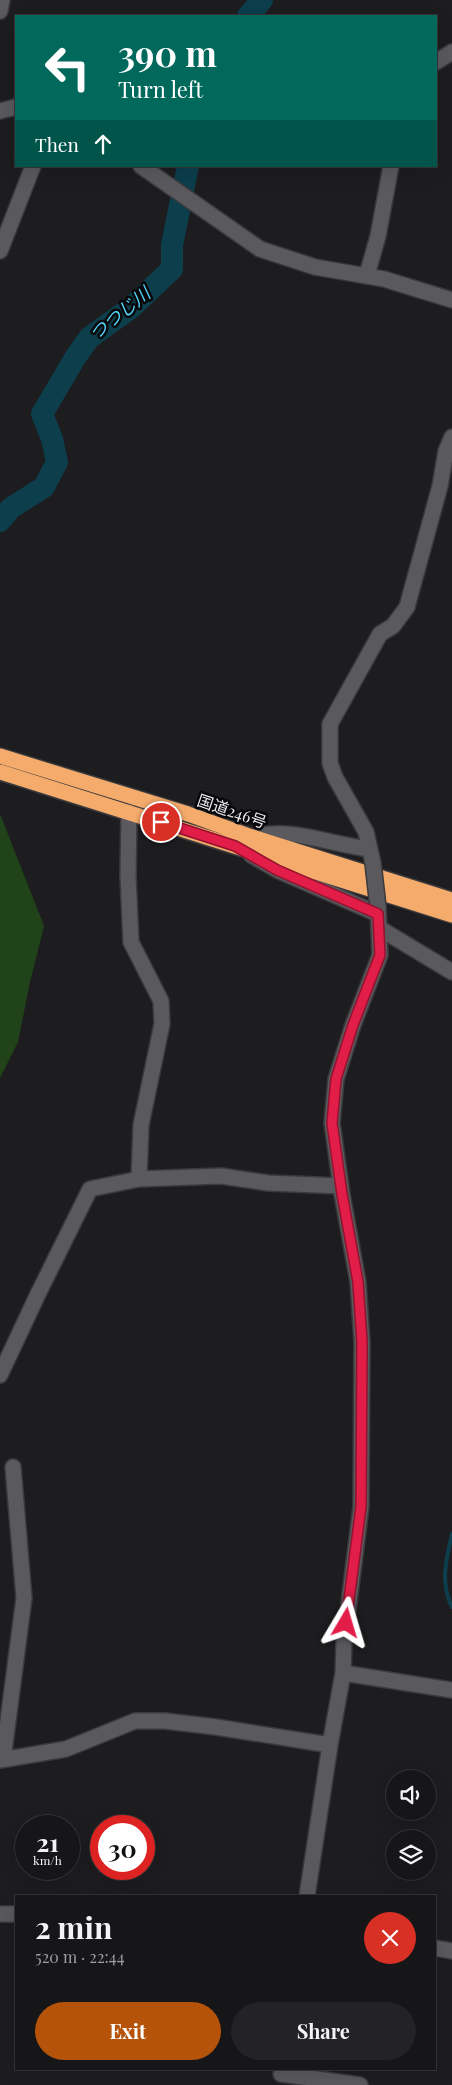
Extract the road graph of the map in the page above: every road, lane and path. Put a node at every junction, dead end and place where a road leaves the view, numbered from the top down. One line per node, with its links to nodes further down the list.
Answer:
1 (2, 0): 2 (street)
2 (0, 11)
3 (452, 52): 4 (street)
4 (437, 61)
5 (15, 107): 6 (street)
6 (0, 111)
7 (33, 167): 10 (street)
8 (142, 167): 11 (street)
9 (391, 167): 11 (street)
10 (0, 251)
11 (367, 275): 12 (street)
12 (452, 300)
13 (452, 437): 19 (street)
14 (0, 756): 17 (highway, 国道246号)
15 (0, 772): 16 (highway, 国道246号)
16 (130, 812): 18 (highway, 国道246号); 24 (street)
17 (252, 837): 19 (street); 20 (highway, 国道246号)
18 (235, 846): 21 (highway, 国道246号); 22 (street)
19 (371, 856): 22 (street, bridge)
20 (452, 900)
21 (452, 915)
22 (379, 917): 23 (street); 25 (street)
23 (452, 972)
24 (139, 1179): 25 (street); 26 (street)
25 (341, 1186): 28 (street)
26 (0, 1375)
27 (13, 1467): 31 (street)
28 (343, 1673): 29 (street); 30 (street)
29 (452, 1690)
30 (330, 1745): 31 (street); 32 (street)
31 (2, 1759)
32 (307, 1895)
33 (0, 1914): 34 (street)
34 (15, 1914)
35 (436, 1948): 36 (street)
36 (452, 1951)
37 (281, 2076): 38 (street)
38 (360, 2085)

